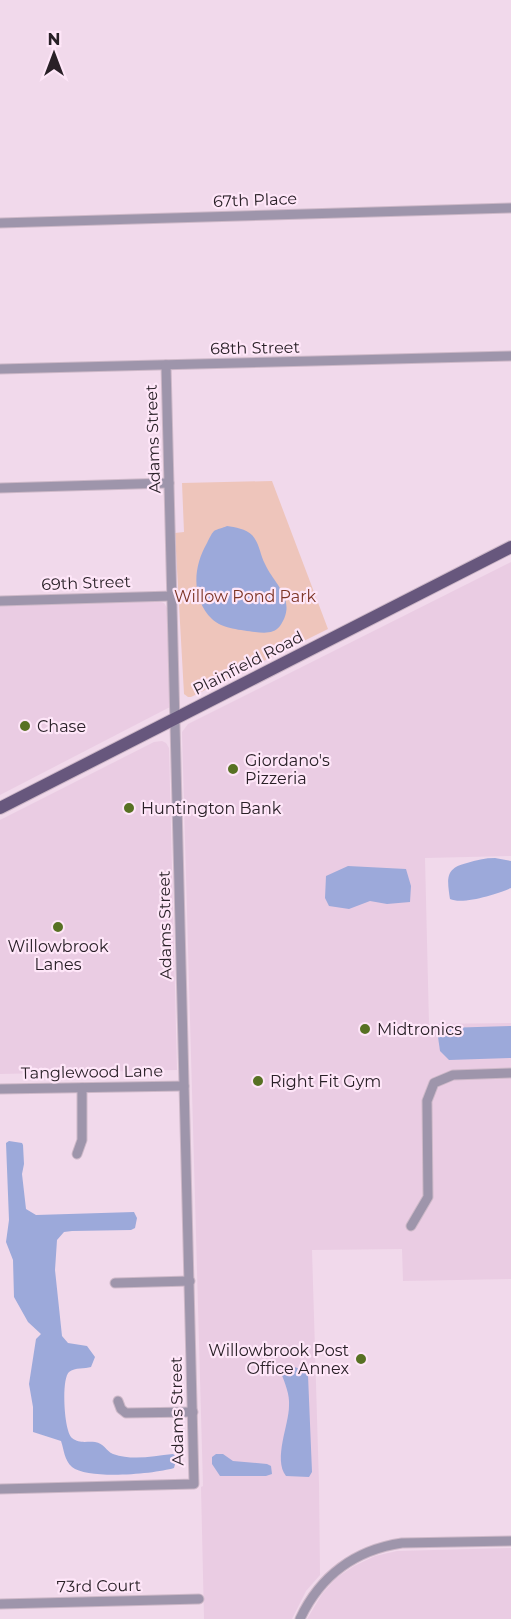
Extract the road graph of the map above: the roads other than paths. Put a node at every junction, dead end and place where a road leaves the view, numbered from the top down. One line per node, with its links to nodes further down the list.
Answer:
1 (511, 208): 2 (street, 67th Place)
2 (0, 223)
3 (511, 356): 4 (street, 68th Street)
4 (166, 365): 5 (street, 68th Street); 6 (street, Adams Street)
5 (0, 369)
6 (169, 483): 7 (street); 9 (street, Adams Street)
7 (0, 488)
8 (511, 547): 11 (main road, Plainfield Road)
9 (172, 596): 10 (street, 69th Street); 11 (street, Adams Street)
10 (0, 601)
11 (174, 719): 12 (main road, Plainfield Road); 14 (street, Adams Street)
12 (0, 808)
13 (511, 1073): 18 (street)
14 (184, 1086): 15 (street, Tanglewood Lane); 19 (street, Adams Street)
15 (82, 1088): 16 (street, Tanglewood Lane); 17 (street)
16 (0, 1089)
17 (77, 1154)
18 (411, 1226)
19 (190, 1281): 20 (street); 22 (street, Adams Street)
20 (115, 1283)
21 (118, 1401): 22 (street)
22 (193, 1412): 23 (street, Adams Street)
23 (0, 1489)
24 (511, 1541): 27 (street)
25 (198, 1599): 26 (street, 73rd Court)
26 (0, 1604)
27 (300, 1619)

